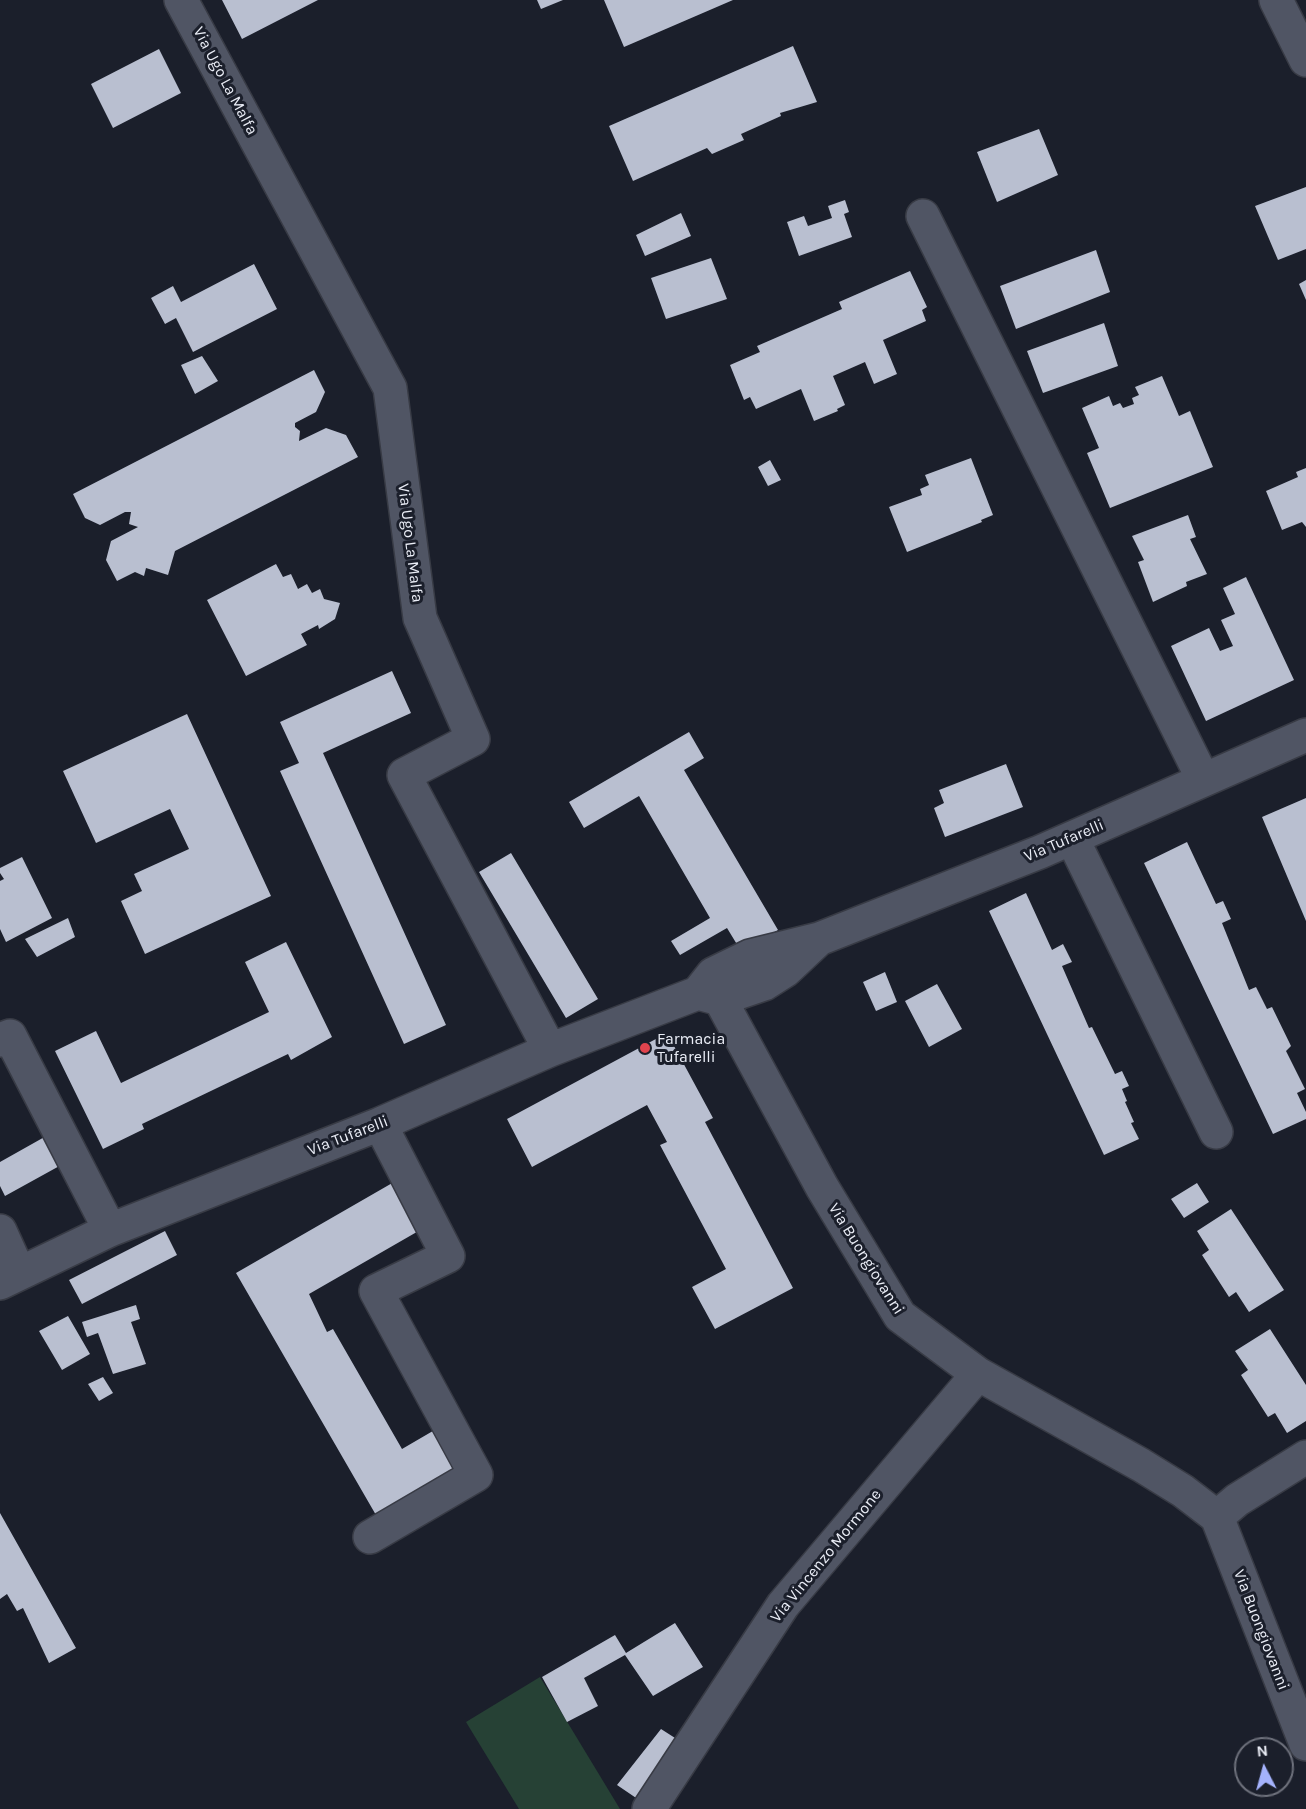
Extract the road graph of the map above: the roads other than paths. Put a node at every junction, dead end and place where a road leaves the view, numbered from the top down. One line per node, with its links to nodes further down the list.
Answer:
1 (181, 0): 10 (street, Via Ugo La Malfa)
2 (1276, 0): 3 (street)
3 (1306, 60)
4 (923, 216): 6 (street)
5 (1306, 735): 6 (street, Via Tufarelli)
6 (1203, 779): 7 (street, Via Tufarelli)
7 (1072, 838): 8 (street, Via Tufarelli); 12 (street)
8 (709, 996): 10 (street, Via Tufarelli); 16 (street, Via Buongiovanni)
9 (0, 1040): 13 (street)
10 (550, 1050): 11 (street, Via Tufarelli)
11 (380, 1124): 13 (street, Via Tufarelli); 19 (street)
12 (1216, 1132)
13 (110, 1230): 15 (street, Via Tufarelli)
14 (0, 1231): 15 (street)
15 (10, 1278)
16 (978, 1374): 18 (street, Via Buongiovanni); 21 (street, Via Vincenzo Mormone)
17 (1306, 1457): 18 (street)
18 (1217, 1517): 20 (street, Via Buongiovanni)
19 (370, 1537)
20 (1306, 1744)
21 (649, 1809)

